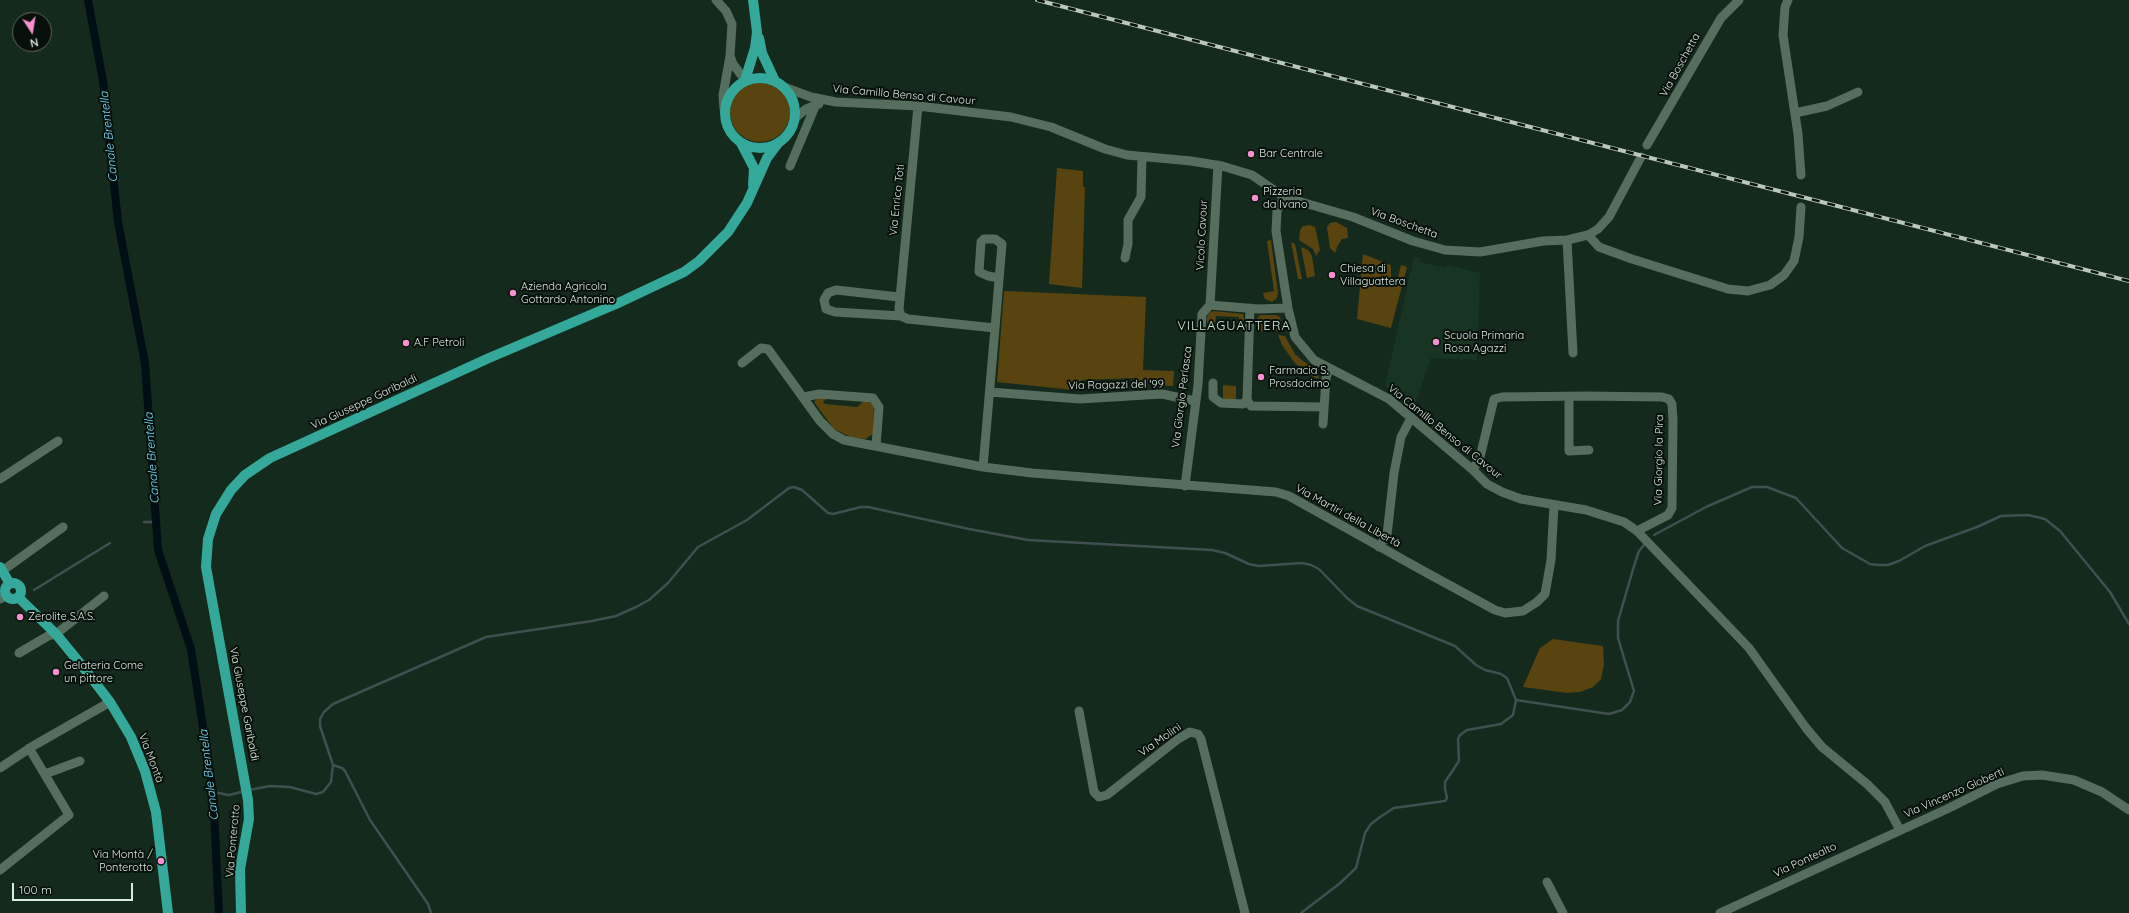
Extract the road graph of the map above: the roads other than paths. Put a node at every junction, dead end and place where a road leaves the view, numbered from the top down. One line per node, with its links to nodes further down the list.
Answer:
1 (716, 0): 6 (street)
2 (753, 0): 5 (main road)
3 (1739, 0): 19 (street, Via Boschetta)
4 (1788, 0): 15 (street)
5 (757, 32): 7 (main road); 9 (main road)
6 (730, 56): 7 (street); 8 (street); 14 (street)
7 (752, 60): 8 (main road)
8 (745, 80): 9 (main road); 14 (main road)
9 (775, 81): 10 (main road)
10 (784, 87): 12 (street, Via Camillo Benso di Cavour); 16 (main road)
11 (1858, 92): 15 (street)
12 (816, 101): 13 (street, Via Camillo Benso di Cavour); 16 (street); 23 (street)
13 (918, 106): 21 (street, Via Camillo Benso di Cavour); 32 (street, Via Enrico Toti)
14 (724, 110): 18 (main road)
15 (1795, 113): 24 (street)
16 (795, 118): 17 (main road)
17 (779, 142): 18 (main road); 25 (main road, Via Giuseppe Garibaldi)
18 (741, 143): 25 (main road, Via Giuseppe Garibaldi)
19 (1647, 145)
20 (1641, 156): 28 (street, Via Boschetta)
21 (1142, 158): 22 (street, Via Camillo Benso di Cavour); 30 (street)
22 (1218, 165): 26 (street, Via Camillo Benso di Cavour); 33 (street, Vicolo Cavour)
23 (790, 166)
24 (1801, 175)
25 (752, 193): 74 (main road, Via Giuseppe Garibaldi)
26 (1284, 197): 29 (street, Via Boschetta); 35 (street, Via Camillo Benso di Cavour)
27 (1801, 208): 28 (street)
28 (1588, 234): 29 (street, Via Boschetta)
29 (1568, 240): 38 (street)
30 (1125, 258)
31 (999, 278): 37 (street)
32 (899, 296): 36 (street, Via Enrico Toti); 36 (street)
33 (1210, 306): 34 (street); 46 (street, Via Giorgio Perlasca)
34 (1250, 308): 35 (street); 45 (street)
35 (1288, 308): 40 (street, Via Camillo Benso di Cavour)
36 (901, 316): 37 (street)
37 (995, 328): 42 (street)
38 (1573, 353)
39 (742, 362): 43 (street, Via Martiri della Libertà)
40 (1329, 368): 47 (street); 48 (street, Via Camillo Benso di Cavour)
41 (1212, 383): 45 (street)
42 (990, 392): 46 (street, Via Ragazzi del '99); 53 (street)
43 (804, 397): 51 (street, Via Martiri della Libertà); 51 (street)
44 (1569, 397): 52 (street); 54 (street, Via Giorgio la Pira); 59 (street, Via Giorgio la Pira)
45 (1247, 400): 47 (street)
46 (1195, 401): 56 (street, Via Giorgio Perlasca)
47 (1324, 407): 49 (street)
48 (1411, 418): 54 (street, Via Camillo Benso di Cavour); 60 (street)
49 (1323, 424)
50 (58, 441): 55 (street)
51 (876, 446): 53 (street, Via Martiri della Libertà)
52 (1589, 450)
53 (983, 467): 56 (street, Via Martiri della Libertà)
54 (1473, 470): 57 (street, Via Camillo Benso di Cavour)
55 (0, 479)
56 (1185, 486): 60 (street, Via Martiri della Libertà)
57 (1554, 505): 59 (street, Via Camillo Benso di Cavour); 60 (street, Via Martiri della Libertà)
58 (63, 527): 61 (street)
59 (1637, 531): 76 (street, Via Camillo Benso di Cavour)
60 (1379, 547)
61 (1, 569): 62 (main road)
62 (10, 584): 63 (main road); 65 (main road)
63 (18, 596): 65 (main road); 66 (main road, Via Montà)
64 (104, 596): 66 (street)
65 (3, 597)
66 (56, 634): 67 (street); 68 (main road, Via Montà)
67 (19, 653)
68 (110, 702): 70 (street); 79 (main road, Via Montà)
69 (1079, 711): 81 (street, Via Molini)
70 (29, 748): 72 (street); 73 (street)
71 (80, 761): 73 (street)
72 (0, 768)
73 (45, 774): 77 (street)
74 (245, 776): 80 (main road, Via Ponterotto)
75 (2129, 810): 76 (street, Via Vincenzo Gioberti)
76 (1900, 830): 83 (street, Via Pontealto)
77 (0, 870)
78 (1547, 882): 82 (street)
79 (167, 911)
80 (242, 913)
81 (1245, 913)
82 (1564, 913)
83 (1720, 913)

